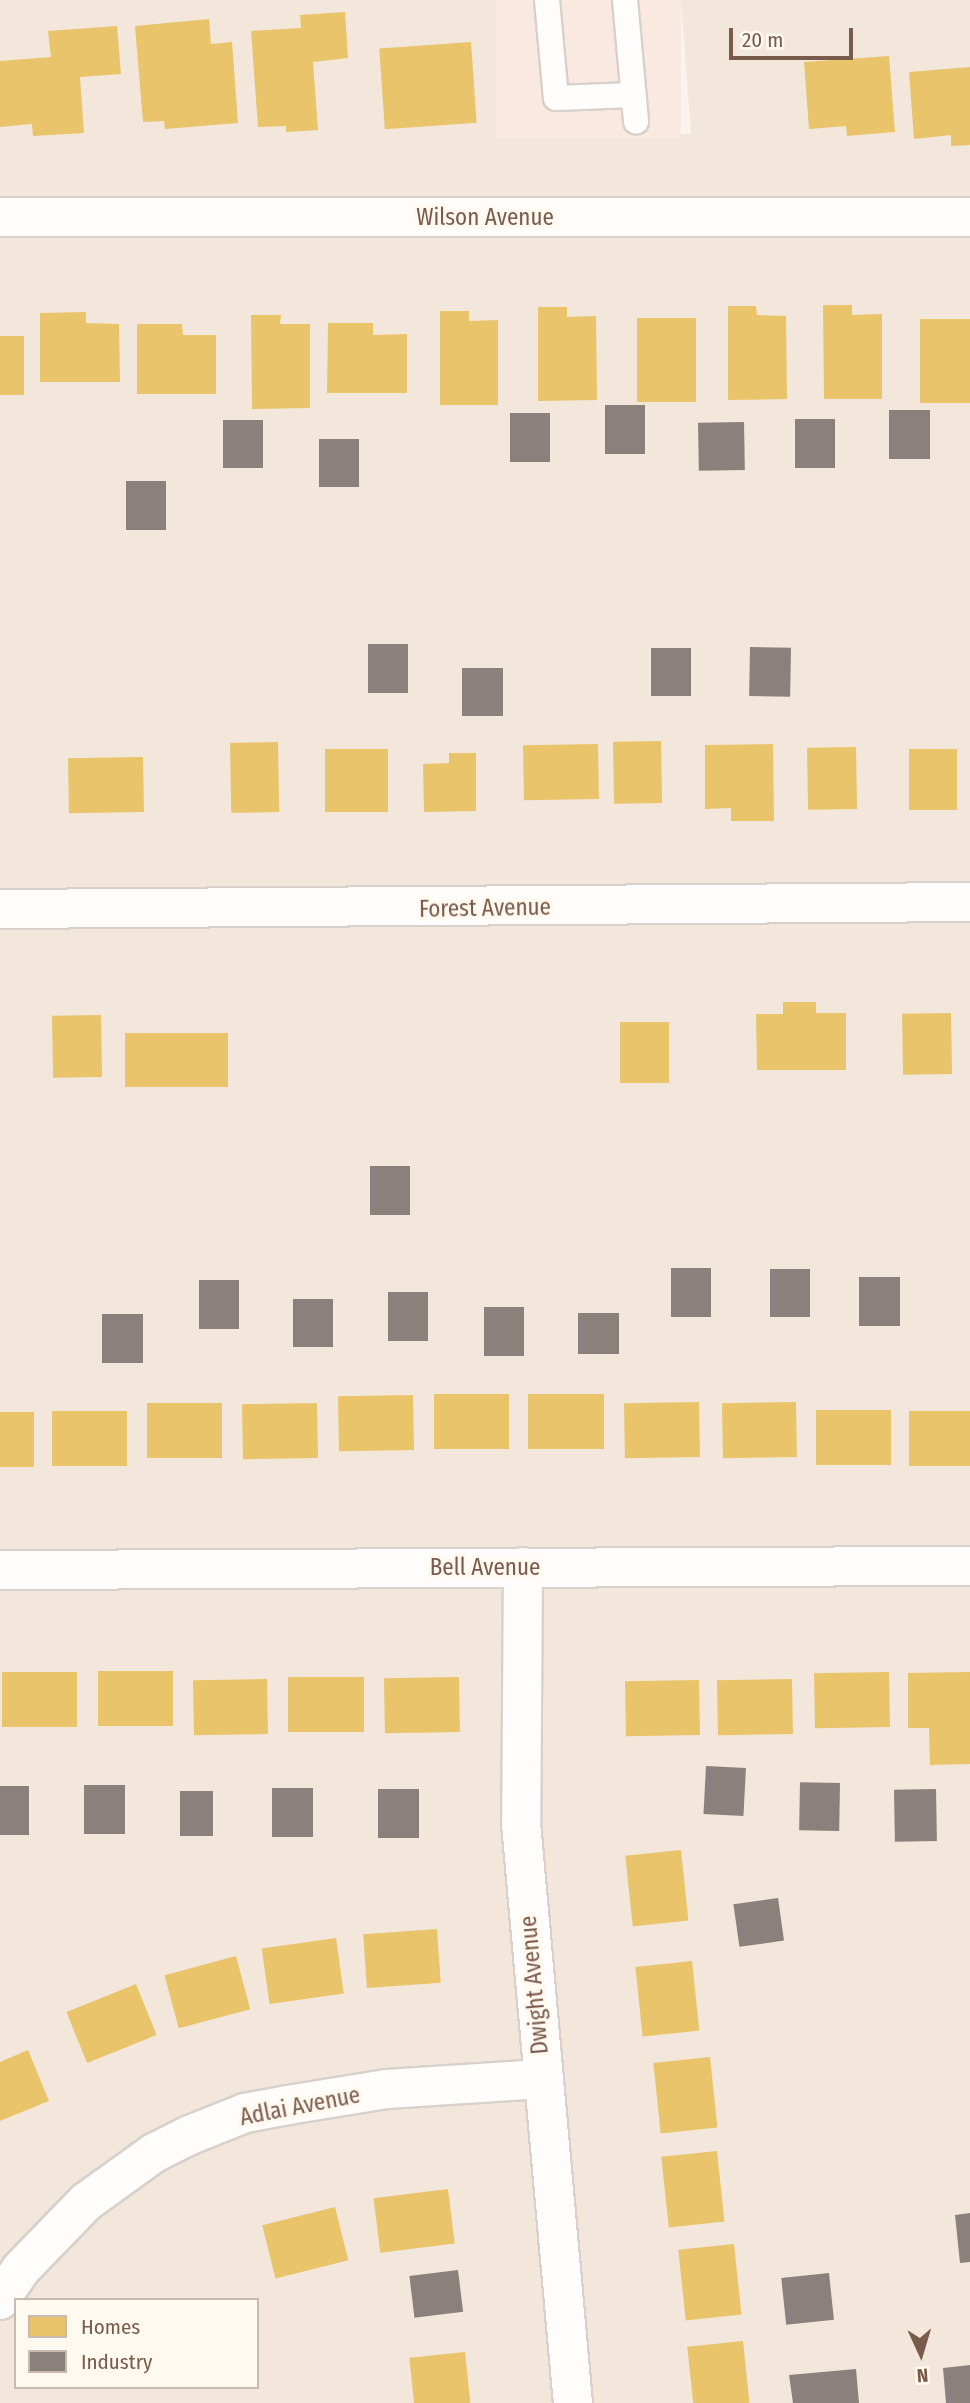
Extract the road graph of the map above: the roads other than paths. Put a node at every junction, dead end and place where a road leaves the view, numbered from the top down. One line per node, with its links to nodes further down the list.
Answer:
1 (547, 0): 3 (lane)
2 (625, 0): 3 (lane)
3 (633, 95): 4 (lane)
4 (636, 122)
5 (0, 217): 6 (street, Wilson Avenue)
6 (970, 217)
7 (970, 902): 8 (street, Forest Avenue)
8 (0, 909)
9 (970, 1566): 10 (street, Bell Avenue)
10 (523, 1567): 11 (street, Bell Avenue); 12 (street, Dwight Avenue)
11 (0, 1570)
12 (542, 2079): 13 (street, Adlai Avenue); 15 (street, Dwight Avenue)
13 (10, 2262): 14 (street, Adlai Avenue)
14 (0, 2300)
15 (573, 2403)

